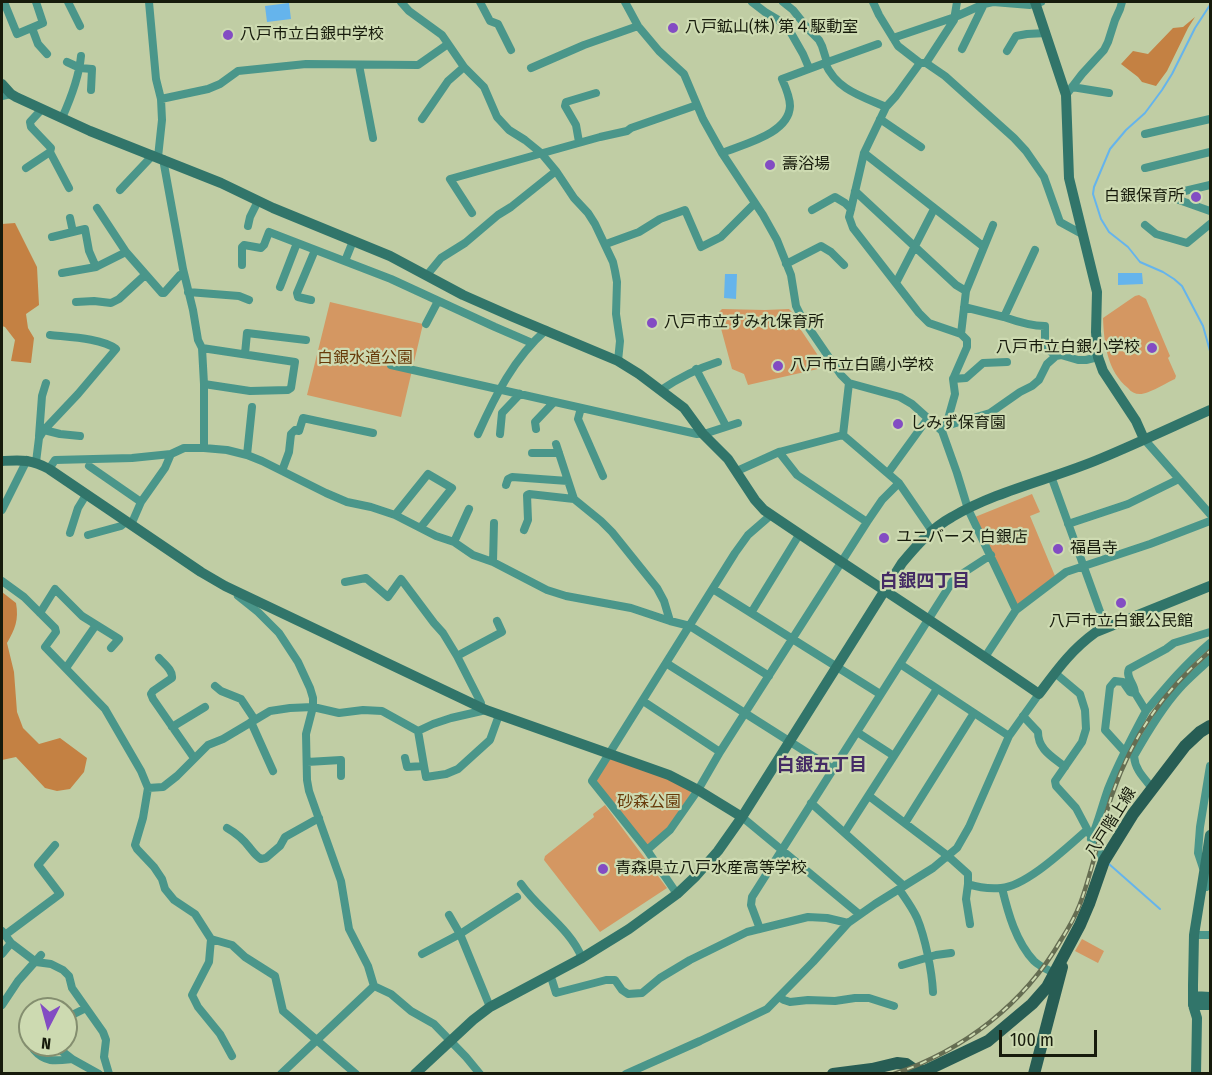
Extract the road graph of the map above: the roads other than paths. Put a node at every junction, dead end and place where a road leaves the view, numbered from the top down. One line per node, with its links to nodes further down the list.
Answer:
1 (4, 2): 18 (street)
2 (36, 2): 18 (street)
3 (69, 2): 16 (street)
4 (149, 2): 42 (street)
5 (401, 2): 21 (street)
6 (480, 2): 24 (street)
7 (625, 2): 17 (street)
8 (752, 2): 35 (street)
9 (783, 2): 29 (street)
10 (873, 2): 20 (street)
11 (957, 2): 15 (street)
12 (1037, 2): 14 (street); 19 (street)
13 (1122, 2): 38 (street)
14 (984, 4): 15 (street); 23 (street)
15 (955, 16): 20 (street); 30 (street)
16 (80, 26)
17 (638, 26): 34 (street); 43 (street)
18 (32, 28): 26 (street)
19 (1046, 33): 25 (street); 38 (street)
20 (893, 39): 30 (street)
21 (448, 44): 31 (street); 32 (street)
22 (878, 44): 29 (street)
23 (963, 49)
24 (511, 50)
25 (1007, 51)
26 (47, 54)
27 (81, 56): 33 (street)
28 (67, 62): 33 (street)
29 (826, 63): 35 (street); 44 (street)
30 (923, 63): 44 (street); 84 (street)
31 (359, 65): 42 (street); 51 (street)
32 (464, 67): 47 (street); 56 (street)
33 (80, 68): 37 (street); 46 (street)
34 (531, 68)
35 (809, 69): 57 (street)
36 (2, 84): 41 (street)
37 (91, 90)
38 (1069, 91): 40 (street); 84 (street)
39 (596, 93): 52 (street)
40 (1109, 93)
41 (6, 95): 45 (street)
42 (161, 99): 59 (street)
43 (697, 105): 52 (street); 57 (street)
44 (886, 107): 48 (street)
45 (42, 109): 46 (street); 54 (street)
46 (63, 118): 59 (street)
47 (422, 119)
48 (880, 119): 53 (street); 58 (street)
49 (1210, 119): 50 (street)
50 (1146, 134)
51 (373, 138)
52 (579, 142): 56 (street)
53 (921, 147)
54 (50, 152): 60 (street); 64 (street)
55 (1210, 152): 61 (street)
56 (541, 153): 62 (street); 76 (street)
57 (722, 153): 70 (street)
58 (864, 153): 66 (street); 73 (street)
59 (158, 157): 65 (street); 69 (street); 102 (street)
60 (26, 168)
61 (1145, 168)
62 (556, 171): 89 (street); 103 (street)
63 (1210, 185): 67 (street)
64 (69, 188)
65 (120, 190)
66 (855, 191): 72 (street); 90 (street)
67 (1172, 194): 68 (street); 75 (street)
68 (1130, 195)
69 (258, 201): 81 (street); 87 (street)
70 (755, 203): 89 (street); 96 (street)
71 (97, 208): 94 (street)
72 (851, 209): 74 (street); 104 (street)
73 (934, 209): 90 (street); 91 (street)
74 (812, 210)
75 (1210, 211)
76 (472, 213)
77 (70, 218): 83 (street)
78 (1210, 224): 82 (street)
79 (993, 225): 91 (street)
80 (1145, 225): 82 (street)
81 (248, 226)
82 (1202, 230): 86 (street)
83 (73, 232): 85 (street); 99 (street)
84 (1082, 234): 123 (street)
85 (52, 237)
86 (1210, 237)
87 (353, 241): 95 (street); 103 (street)
88 (297, 243): 92 (street); 97 (street); 105 (street)
89 (606, 244): 124 (street)
90 (914, 246): 104 (street); 106 (street)
91 (984, 247): 106 (street)
92 (315, 250): 95 (street); 109 (street)
93 (1035, 250): 113 (street)
94 (126, 252): 99 (street); 101 (street)
95 (345, 261): 110 (street)
96 (786, 264): 98 (street); 131 (street)
97 (242, 265)
98 (844, 265)
99 (96, 267): 100 (street)
100 (62, 273)
101 (145, 274): 102 (street); 111 (street)
102 (184, 274): 107 (street)
103 (427, 275): 115 (street)
104 (896, 282): 116 (street)
105 (280, 287)
106 (966, 291): 112 (street)
107 (188, 292): 108 (street); 120 (street)
108 (249, 300)
109 (311, 300)
110 (438, 301): 114 (street); 119 (street)
111 (76, 302)
112 (964, 308): 113 (street); 116 (street)
113 (1004, 317): 122 (street)
114 (426, 324)
115 (546, 330): 119 (street); 124 (street)
116 (961, 334): 129 (street)
117 (50, 335): 145 (street)
118 (306, 340): 121 (street)
119 (532, 343): 133 (street)
120 (202, 348): 121 (street); 132 (street)
121 (244, 354): 132 (street)
122 (1056, 356): 123 (street); 143 (street)
123 (1098, 357): 153 (street)
124 (618, 362): 134 (street)
125 (718, 362): 128 (street)
126 (1007, 362): 129 (street)
127 (391, 365): 133 (street)
128 (696, 369): 134 (street); 142 (street)
129 (953, 379): 143 (street)
130 (46, 383): 152 (street)
131 (849, 383): 140 (street); 150 (street)
132 (204, 384): 155 (street)
133 (500, 390): 135 (street); 147 (street)
134 (661, 390): 149 (street)
135 (520, 394): 136 (street); 148 (street)
136 (554, 402): 138 (street); 144 (street)
137 (252, 407): 160 (street)
138 (581, 408): 149 (street); 168 (street)
139 (1210, 410): 153 (street)
140 (928, 418): 143 (street); 167 (street)
141 (738, 423): 142 (street)
142 (726, 426): 149 (street)
143 (944, 428): 179 (street)
144 (536, 429)
145 (44, 430): 151 (street); 152 (street)
146 (373, 433): 165 (street)
147 (478, 434)
148 (500, 434)
149 (703, 434): 166 (street)
150 (843, 435): 156 (street); 167 (street)
151 (80, 436)
152 (39, 438): 162 (street)
153 (1144, 439): 169 (street); 170 (street)
154 (556, 444): 158 (street)
155 (204, 448): 159 (street); 160 (street)
156 (779, 452): 166 (street); 185 (street)
157 (532, 453): 158 (street)
158 (559, 453): 171 (street)
159 (171, 454): 164 (street); 177 (street)
160 (247, 455): 165 (street)
161 (2, 461): 162 (street)
162 (31, 461): 164 (street); 175 (street)
163 (89, 466): 177 (street)
164 (49, 469): 174 (street)
165 (282, 471): 182 (street)
166 (737, 471): 183 (street)
167 (888, 473): 172 (street)
168 (603, 476)
169 (1051, 476): 179 (street); 188 (street)
170 (1179, 479): 181 (street); 188 (street)
171 (568, 481): 173 (street); 176 (street)
172 (899, 483): 185 (street); 191 (street)
173 (506, 485)
174 (86, 495): 187 (street); 192 (street)
175 (5, 497): 180 (street)
176 (573, 499): 190 (street); 211 (street)
177 (141, 502): 187 (street)
178 (469, 509): 195 (street)
179 (968, 509): 191 (street); 196 (street)
180 (2, 510)
181 (1210, 514)
182 (395, 515): 189 (street); 189 (street)
183 (771, 515): 194 (street); 204 (street)
184 (1210, 520): 199 (street)
185 (867, 522): 198 (street)
186 (494, 523): 197 (street)
187 (129, 524): 193 (street); 202 (street)
188 (1068, 524): 199 (street)
189 (421, 527): 195 (street)
190 (524, 530)
191 (932, 531): 205 (street)
192 (70, 533)
193 (88, 535)
194 (799, 535): 198 (street); 208 (street)
195 (454, 542): 197 (street)
196 (990, 555): 206 (street); 209 (street)
197 (493, 562): 211 (street)
198 (841, 563): 205 (street); 216 (street)
199 (1083, 565): 206 (street); 214 (street)
200 (2, 581): 207 (street)
201 (345, 582): 219 (street)
202 (225, 586): 236 (street); 237 (street)
203 (1210, 586): 214 (street)
204 (713, 589): 208 (street); 213 (street)
205 (884, 591): 209 (street); 225 (street)
206 (1016, 610): 220 (street)
207 (40, 613): 212 (street); 226 (street)
208 (751, 613): 216 (street)
209 (928, 620): 220 (street); 224 (street)
210 (497, 621): 219 (street)
211 (670, 621): 213 (street)
212 (96, 625): 218 (street); 226 (street)
213 (690, 626): 223 (street); 228 (street)
214 (1106, 628): 227 (street)
215 (1210, 632): 231 (street)
216 (792, 638): 225 (street); 228 (street)
217 (1210, 643): 238 (street)
218 (111, 648)
219 (457, 656): 237 (street)
220 (985, 657): 233 (street)
221 (159, 658): 245 (street)
222 (1210, 659): 254 (street)
223 (666, 663): 234 (street); 240 (street)
224 (900, 664): 230 (street); 232 (street)
225 (837, 666): 232 (street); 249 (street)
226 (66, 668): 264 (street)
227 (1055, 673): 233 (street); 260 (street)
228 (769, 676): 240 (street)
229 (215, 686): 243 (street)
230 (937, 689): 239 (street); 253 (street)
231 (1135, 693): 238 (street); 250 (street)
232 (880, 694): 247 (street)
233 (1039, 694): 242 (street)
234 (643, 701): 251 (street); 252 (street)
235 (205, 707): 245 (street)
236 (313, 707): 243 (street); 246 (street); 257 (street)
237 (483, 708): 241 (street); 246 (street)
238 (1146, 711): 250 (street)
239 (974, 713): 248 (street); 271 (street)
240 (746, 714): 249 (street); 251 (street)
241 (500, 715): 252 (street); 258 (street)
242 (1023, 716): 248 (street); 260 (street)
243 (253, 721): 255 (street); 262 (street)
244 (1210, 726): 265 (main road, 八戸階上線)
245 (172, 727): 255 (street)
246 (418, 731): 258 (street)
247 (857, 732): 253 (street); 261 (street)
248 (1009, 736): 280 (street)
249 (789, 741): 261 (street); 269 (street)
250 (1124, 751): 254 (street); 276 (street)
251 (720, 752): 266 (street)
252 (609, 753): 266 (street); 279 (street)
253 (894, 756): 267 (street)
254 (1134, 756): 265 (street)
255 (194, 758): 264 (street)
256 (405, 758): 258 (street)
257 (307, 762): 263 (street); 270 (street)
258 (424, 766)
259 (1210, 766): 282 (street)
260 (1065, 767): 273 (street)
261 (833, 769): 268 (street)
262 (273, 771)
263 (341, 776)
264 (148, 788): 298 (street)
265 (1153, 789): 281 (main road, 八戸階上線)
266 (698, 790): 269 (street); 279 (street)
267 (869, 796): 271 (street); 274 (street)
268 (812, 803): 274 (street); 278 (street)
269 (742, 817): 278 (street); 287 (street)
270 (318, 818): 272 (street); 310 (street)
271 (905, 823): 280 (street)
272 (227, 828)
273 (1087, 830): 276 (street); 286 (street)
274 (845, 832): 285 (street)
275 (1210, 835): 282 (street)
276 (1093, 842): 281 (street)
277 (55, 845): 294 (street)
278 (782, 849): 289 (street); 293 (street)
279 (646, 850): 287 (street)
280 (948, 856): 284 (street); 285 (street)
281 (1104, 861): 303 (main road, 八戸階上線)
282 (1207, 870): 296 (street)
283 (521, 884): 305 (street)
284 (968, 884): 286 (street); 292 (street)
285 (902, 887): 289 (street); 306 (street)
286 (1002, 888): 308 (street)
287 (677, 894): 305 (street)
288 (517, 897): 295 (street)
289 (859, 914): 291 (street)
290 (449, 915): 295 (street)
291 (848, 923): 293 (street); 312 (street)
292 (969, 924)
293 (760, 929): 309 (street)
294 (3, 933): 299 (street)
295 (460, 934): 302 (street); 318 (street)
296 (1194, 935): 297 (street); 314 (street)
297 (1210, 936)
298 (211, 939): 321 (street); 323 (street)
299 (11, 943): 301 (street); 304 (street)
300 (951, 953): 306 (street)
301 (2, 954)
302 (422, 954)
303 (1064, 954): 308 (main road, 八戸階上線); 335 (main road, 八戸階上線)
304 (39, 958): 315 (street); 319 (street)
305 (582, 958): 318 (street)
306 (927, 958): 307 (street); 311 (street)
307 (902, 965)
308 (1054, 974): 334 (main road, 八戸階上線)
309 (552, 980)
310 (375, 986): 321 (street); 322 (street)
311 (933, 992)
312 (779, 997): 317 (street); 333 (street)
313 (1210, 997): 314 (street)
314 (1193, 1000): 316 (street); 336 (street); 337 (street)
315 (2, 1005)
316 (1210, 1005)
317 (894, 1006)
318 (490, 1007): 322 (street)
319 (86, 1008): 320 (street); 328 (street)
320 (78, 1012)
321 (317, 1039): 329 (street); 330 (street)
322 (450, 1041): 331 (street); 332 (street)
323 (232, 1056)
324 (43, 1057): 326 (street)
325 (69, 1057): 326 (street)
326 (72, 1059): 327 (street)
327 (99, 1074)
328 (109, 1074)
329 (281, 1074)
330 (356, 1074)
331 (415, 1074)
332 (480, 1074)
333 (626, 1074)
334 (833, 1074)
335 (1034, 1074)
336 (1190, 1074)
337 (1197, 1074)

